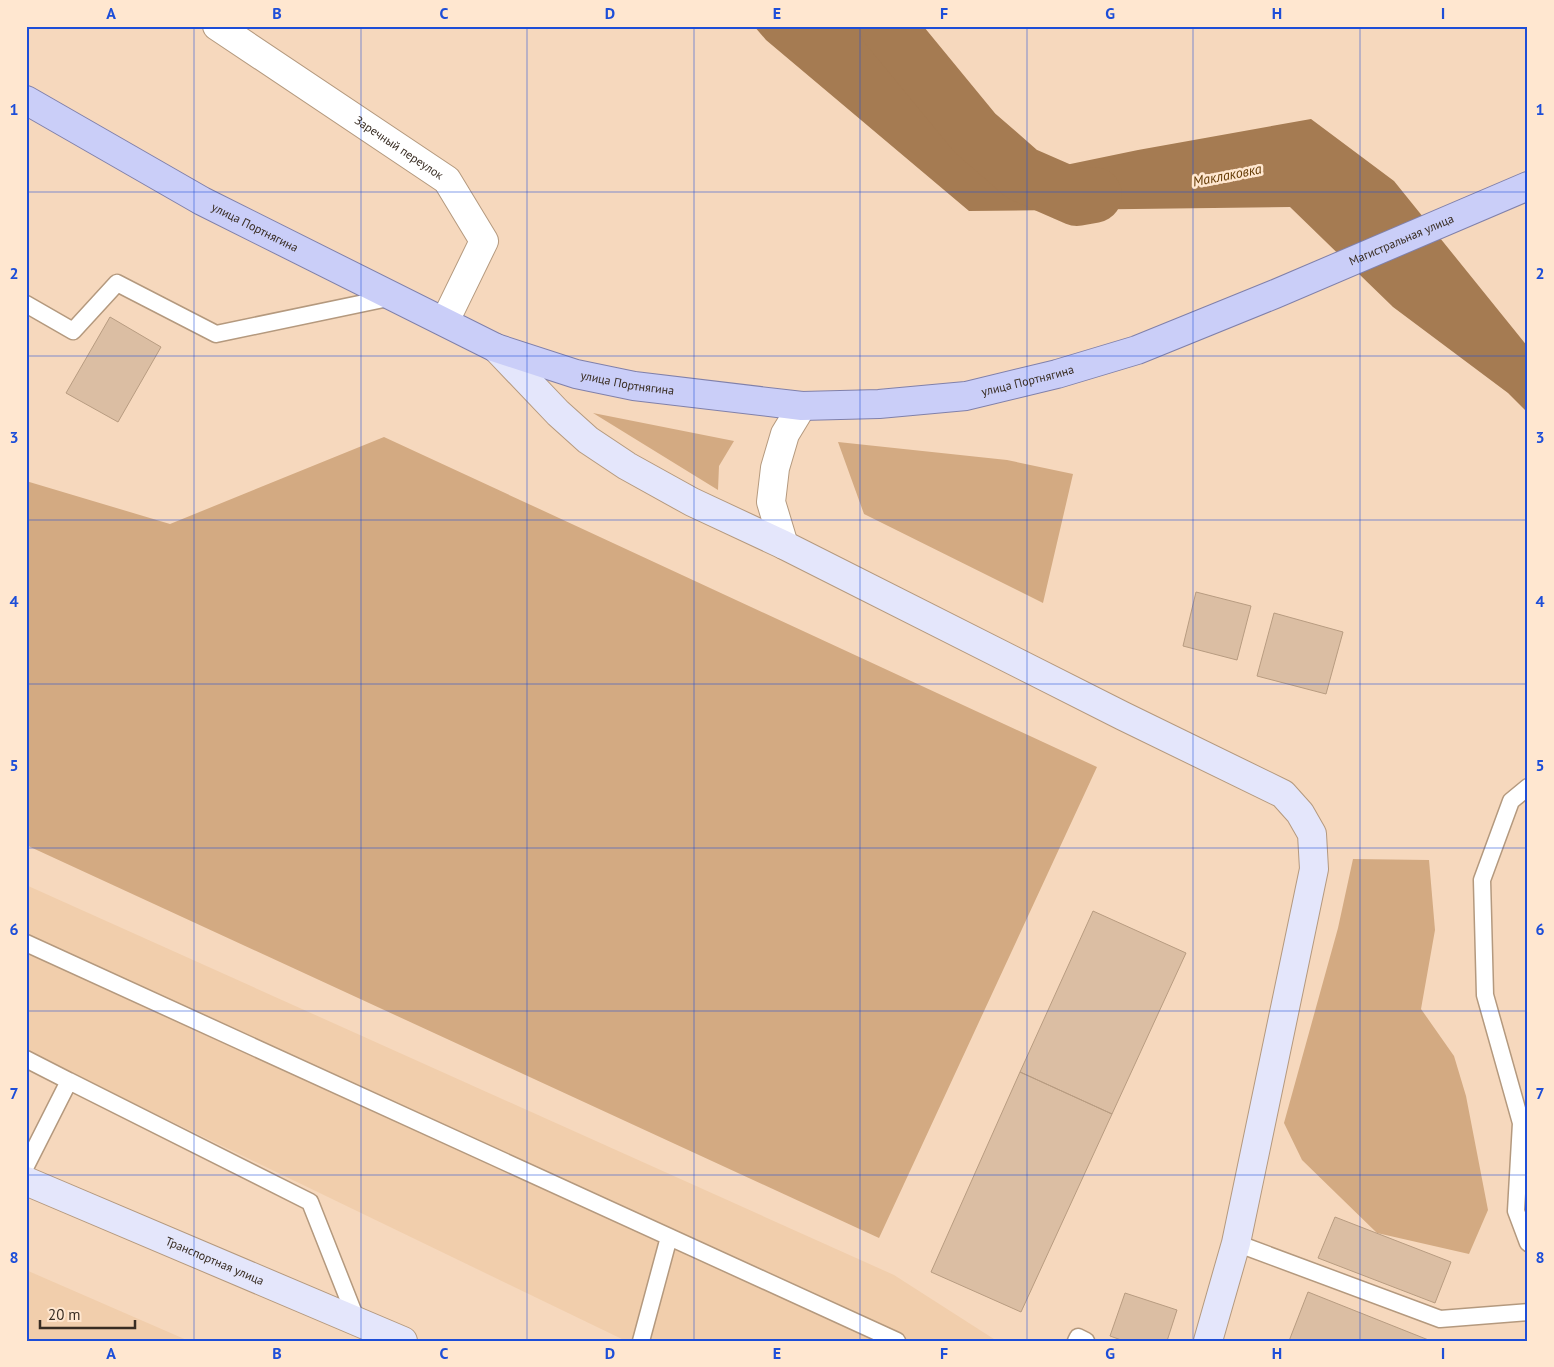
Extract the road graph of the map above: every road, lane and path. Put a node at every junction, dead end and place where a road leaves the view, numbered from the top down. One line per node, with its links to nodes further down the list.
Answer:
1 (217, 26): 7 (street, Заречный переулок)
2 (26, 100): 5 (main road, улица Портнягина)
3 (1523, 187): 4 (main road, Магистральная улица)
4 (1275, 294): 9 (main road, улица Портнягина)
5 (395, 296): 6 (lane); 7 (main road, улица Портнягина)
6 (26, 304)
7 (445, 321): 8 (main road, улица Портнягина)
8 (496, 348): 9 (main road, улица Портнягина); 10 (street)
9 (802, 406): 10 (street)
10 (784, 545): 18 (street)
11 (1528, 787): 19 (lane)
12 (26, 943): 17 (lane)
13 (26, 1060): 14 (lane)
14 (69, 1081): 15 (lane); 21 (lane)
15 (26, 1166)
16 (26, 1181): 21 (street, Транспортная улица)
17 (669, 1237): 23 (lane); 24 (lane)
18 (1236, 1243): 20 (lane); 27 (street)
19 (1528, 1243)
20 (1528, 1312)
21 (357, 1321): 22 (street, Транспортная улица)
22 (403, 1341)
23 (642, 1341)
24 (897, 1341)
25 (1076, 1341): 26 (lane)
26 (1086, 1341)
27 (1208, 1341)

